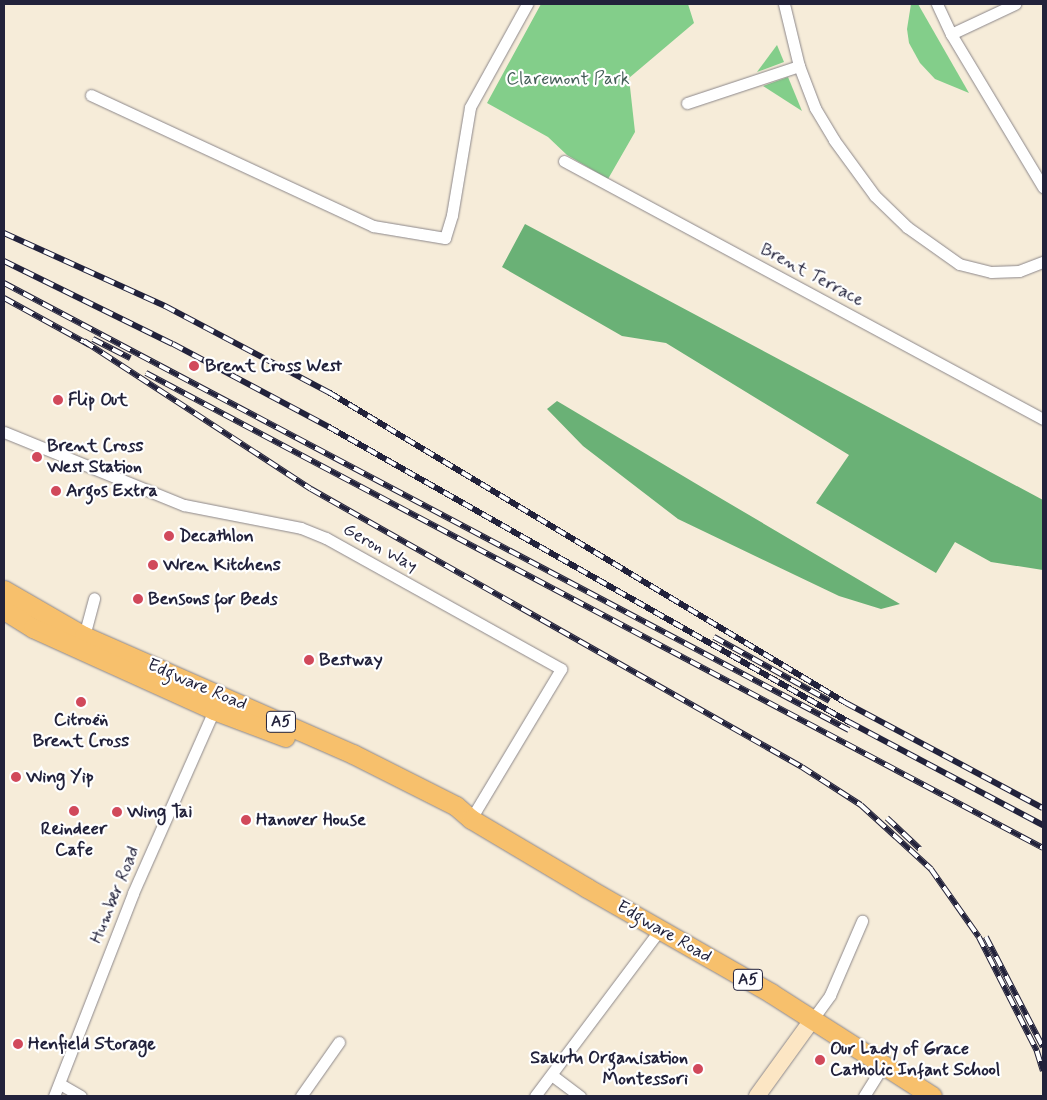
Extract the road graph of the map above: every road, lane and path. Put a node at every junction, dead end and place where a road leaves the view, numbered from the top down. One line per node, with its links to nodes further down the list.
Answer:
1 (527, 4): 7 (street)
2 (784, 4): 6 (street)
3 (937, 4): 5 (street)
4 (1015, 4): 5 (street)
5 (951, 34): 10 (street)
6 (799, 66): 8 (street); 11 (street)
7 (92, 95)
8 (687, 104)
9 (564, 161): 12 (street, Brent Terrace)
10 (1043, 187)
11 (1043, 262)
12 (1043, 419)
13 (4, 432): 21 (street, Geron Way)
14 (4, 580): 19 (main road)
15 (4, 590): 19 (main road, Edgware Road / A5)
16 (94, 598): 19 (street)
17 (4, 610): 20 (main road, Edgware Road / A5)
18 (4, 625): 20 (main road)
19 (84, 636): 21 (main road, Edgware Road / A5)
20 (214, 710): 21 (main road, Edgware Road / A5); 28 (street, Humber Road)
21 (471, 818): 23 (main road, Edgware Road / A5)
22 (862, 920): 24 (street)
23 (660, 928): 24 (main road, Edgware Road / A5); 27 (street)
24 (812, 1020): 26 (main road, Edgware Road / A5); 34 (street)
25 (339, 1042): 31 (street)
26 (883, 1066): 35 (street); 36 (main road, Edgware Road / A5)
27 (553, 1076): 32 (street); 33 (street)
28 (60, 1084): 29 (street, Humber Road); 30 (street)
29 (54, 1096)
30 (81, 1096)
31 (301, 1096)
32 (535, 1096)
33 (580, 1096)
34 (758, 1096)
35 (864, 1096)
36 (932, 1096)

